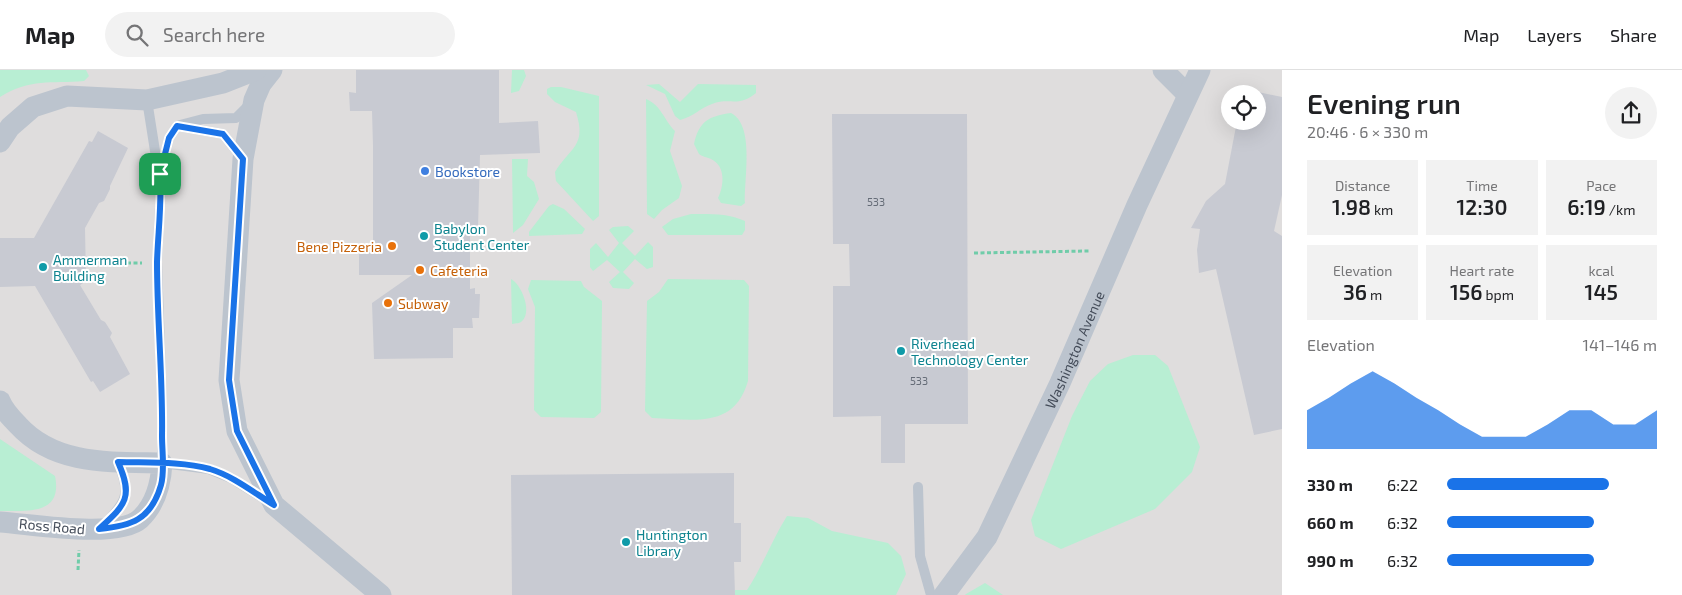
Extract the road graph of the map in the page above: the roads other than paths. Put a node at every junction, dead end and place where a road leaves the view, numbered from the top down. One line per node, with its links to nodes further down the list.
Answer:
1 (256, 70): 6 (street)
2 (272, 70): 7 (street)
3 (1163, 70): 5 (street)
4 (1200, 70): 5 (street, Washington Avenue)
5 (1187, 94): 21 (street, Washington Avenue)
6 (147, 100): 9 (street); 11 (lane)
7 (254, 100): 8 (lane); 10 (street)
8 (177, 126): 10 (lane); 11 (lane)
9 (0, 142)
10 (243, 159): 16 (street)
11 (160, 174): 14 (lane)
12 (0, 401): 13 (street)
13 (118, 462): 14 (street); 18 (lane)
14 (162, 463): 16 (lane); 18 (street, Ross Road)
15 (918, 487): 20 (lane)
16 (274, 505): 19 (street)
17 (0, 522): 18 (street, Ross Road)
18 (99, 529)
19 (381, 595)
20 (931, 595)
21 (944, 595)

